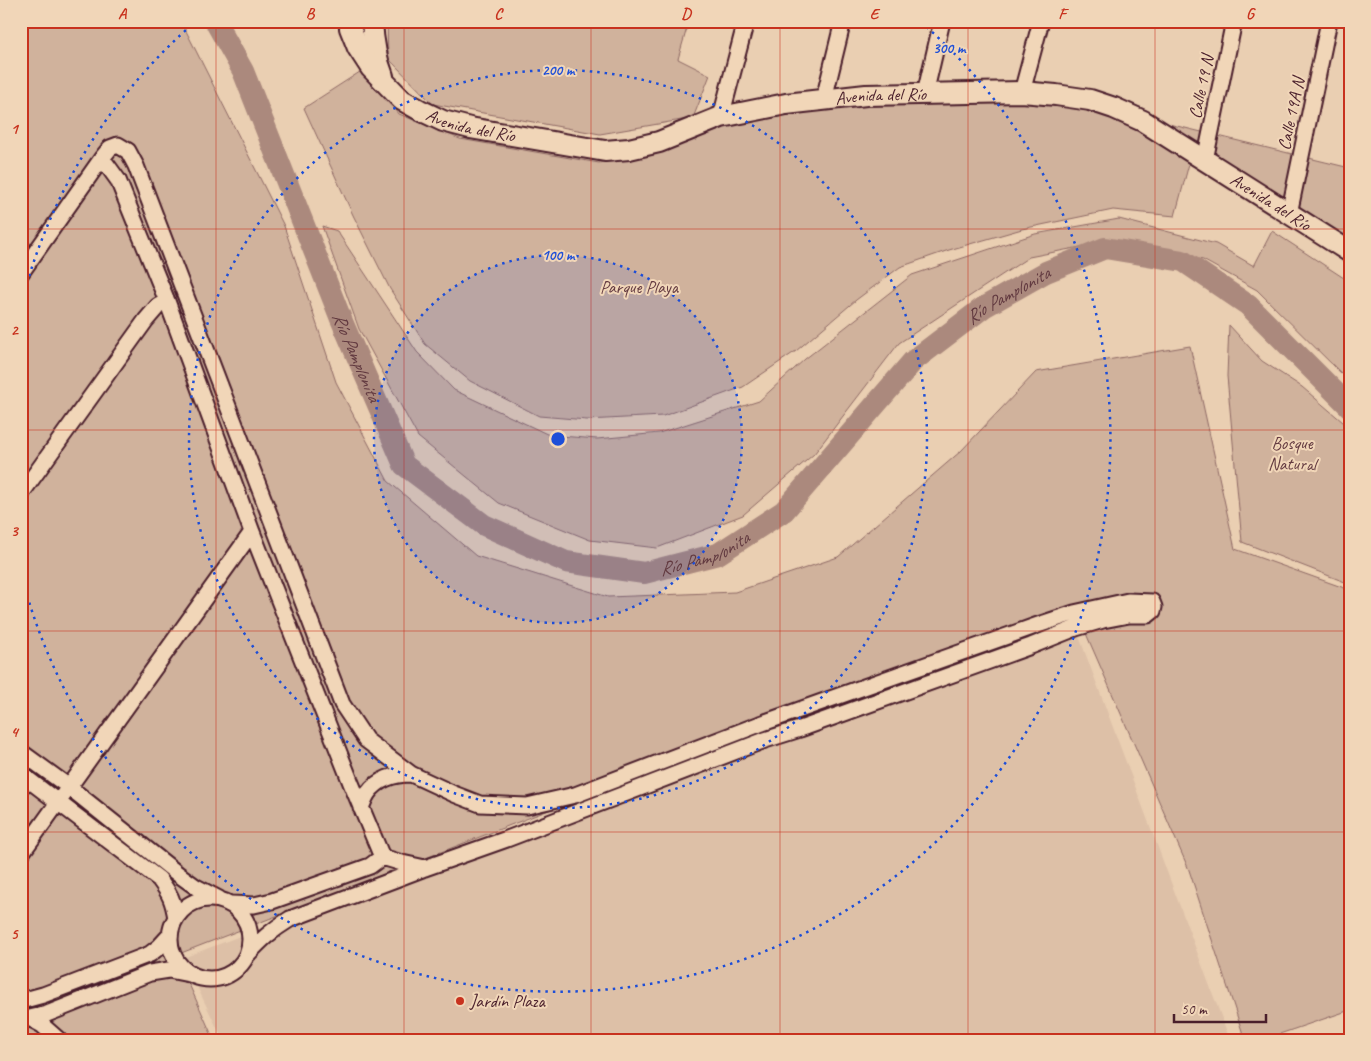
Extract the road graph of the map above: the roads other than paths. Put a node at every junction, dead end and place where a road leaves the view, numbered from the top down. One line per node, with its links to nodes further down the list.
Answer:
1 (372, 21): 8 (main road); 9 (main road)
2 (746, 21): 13 (street)
3 (843, 21): 12 (street)
4 (942, 21): 11 (street)
5 (1041, 21): 10 (street)
6 (1234, 21): 15 (street, Calle 19 N)
7 (1329, 21): 16 (street, Calle 19A N)
8 (348, 24): 9 (main road, Avenida del Río)
9 (388, 87): 13 (main road, Avenida del Río)
10 (1022, 92): 11 (main road, Avenida del Río); 15 (main road, Avenida del Río)
11 (926, 94): 12 (main road, Avenida del Río)
12 (824, 99): 13 (main road, Avenida del Río)
13 (721, 117)
14 (102, 158): 18 (street); 19 (street); 28 (street)
15 (1204, 160): 16 (main road, Avenida del Río)
16 (1289, 214): 17 (main road, Avenida del Río)
17 (1350, 252)
18 (21, 273)
19 (167, 301): 20 (street); 21 (street)
20 (21, 494)
21 (252, 532): 29 (street); 31 (street)
22 (796, 711): 23 (street); 24 (street); 24 (street)
23 (760, 724): 25 (street); 28 (street)
24 (800, 729): 25 (street)
25 (765, 740): 34 (street)
26 (21, 752): 29 (street)
27 (21, 774): 30 (street)
28 (411, 774): 31 (street)
29 (69, 787): 30 (street); 35 (street)
30 (58, 802): 32 (street); 36 (street)
31 (361, 808): 33 (street)
32 (21, 854)
33 (382, 856): 34 (street); 35 (street)
34 (425, 868): 38 (street)
35 (226, 902): 36 (street); 38 (street)
36 (176, 918): 37 (street)
37 (170, 935): 39 (street); 40 (street)
38 (247, 955): 39 (street)
39 (189, 974): 41 (street)
40 (21, 1001)
41 (60, 1009): 42 (street); 43 (street)
42 (26, 1019): 43 (street)
43 (59, 1040)

